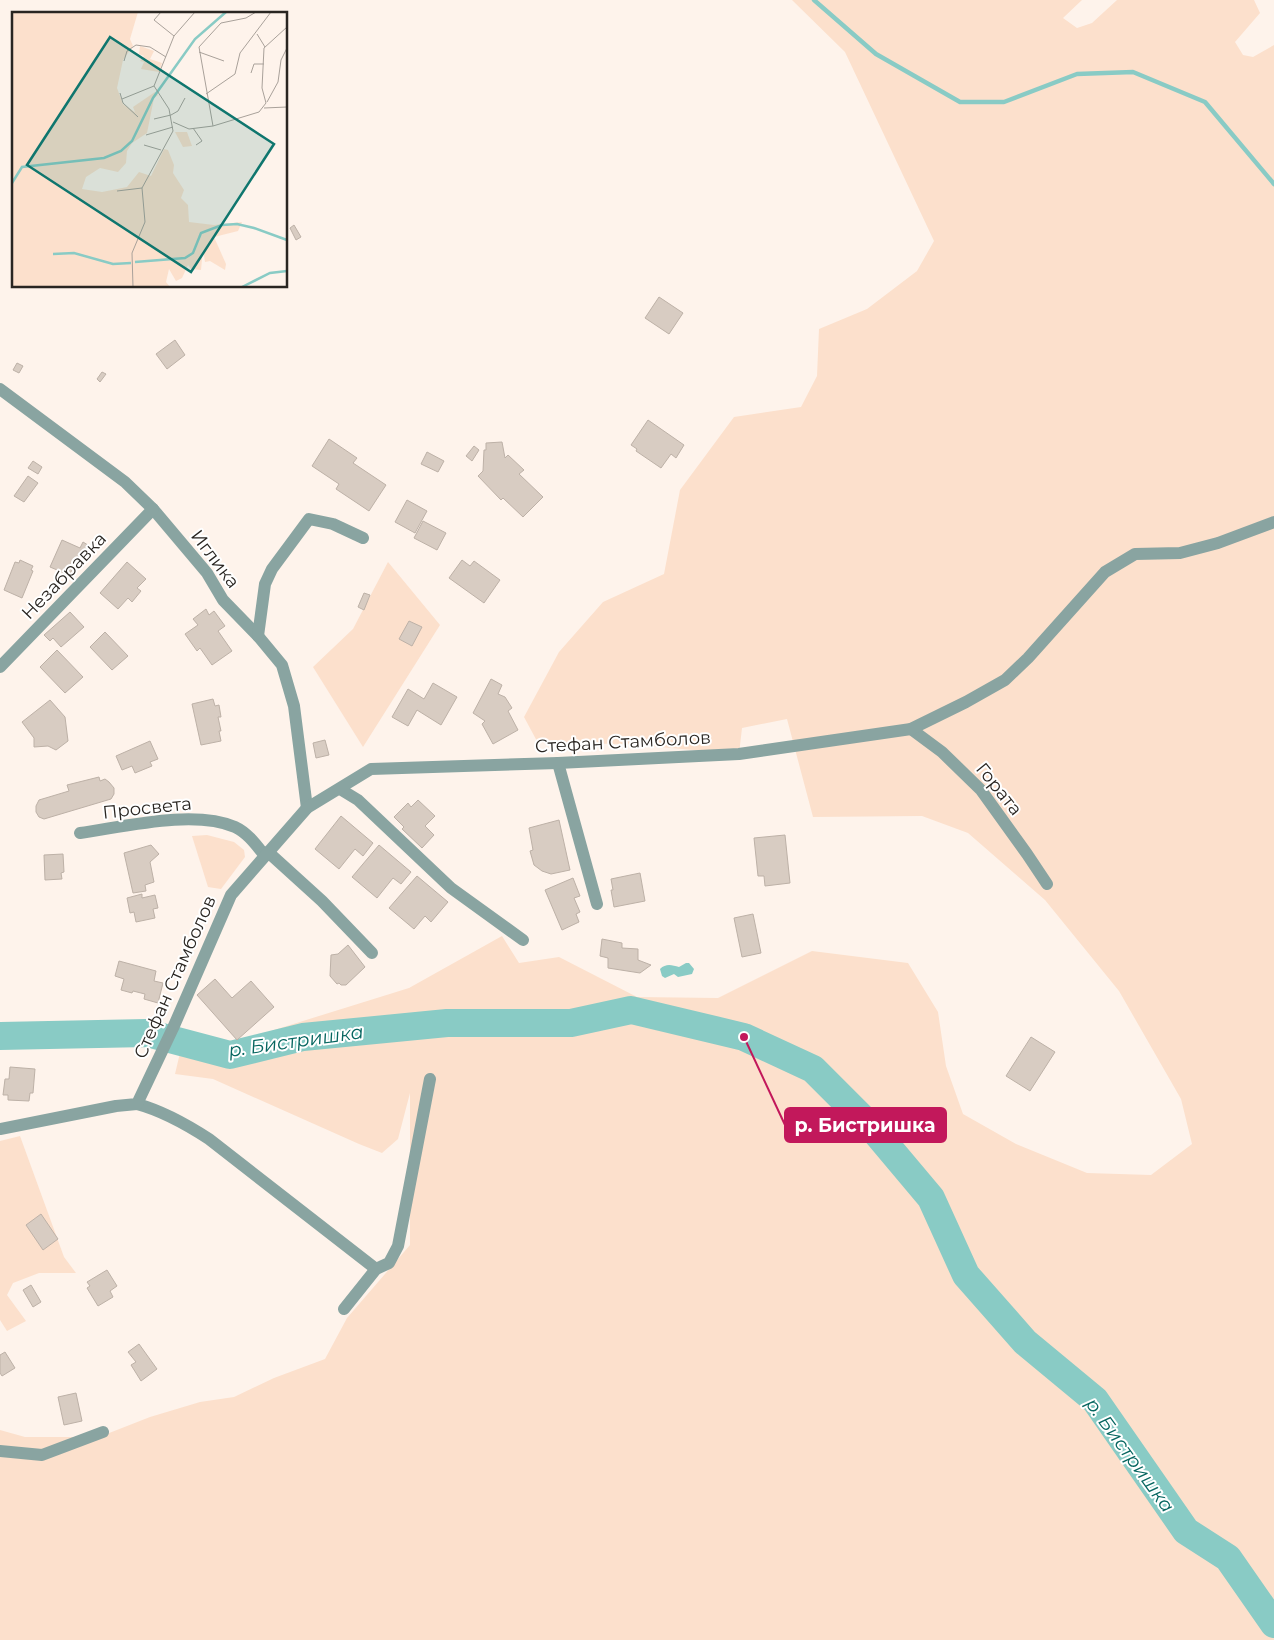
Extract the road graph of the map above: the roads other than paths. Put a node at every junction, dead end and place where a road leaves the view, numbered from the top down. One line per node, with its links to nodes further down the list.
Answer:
1 (0, 389): 2 (street, Иглика)
2 (153, 509): 5 (street, Иглика); 6 (street, Незабравка)
3 (1274, 522): 7 (street, Стефан Стамболов)
4 (363, 538): 5 (street)
5 (258, 636): 10 (street, Иглика)
6 (0, 667)
7 (912, 729): 8 (street, Стефан Стамболов); 13 (street, Гората)
8 (558, 763): 9 (street, Стефан Стамболов); 14 (street)
9 (340, 789): 10 (street, Стефан Стамболов); 15 (street)
10 (307, 808): 12 (street, Стефан Стамболов)
11 (80, 833): 12 (street, Просвета)
12 (267, 854): 16 (street, Просвета); 18 (street, Стефан Стамболов)
13 (1047, 884)
14 (596, 904)
15 (523, 940)
16 (372, 953)
17 (430, 1079): 20 (street)
18 (137, 1104): 19 (street); 20 (street)
19 (0, 1129)
20 (376, 1269): 21 (street)
21 (344, 1309)
22 (103, 1432): 23 (street)
23 (0, 1451)

